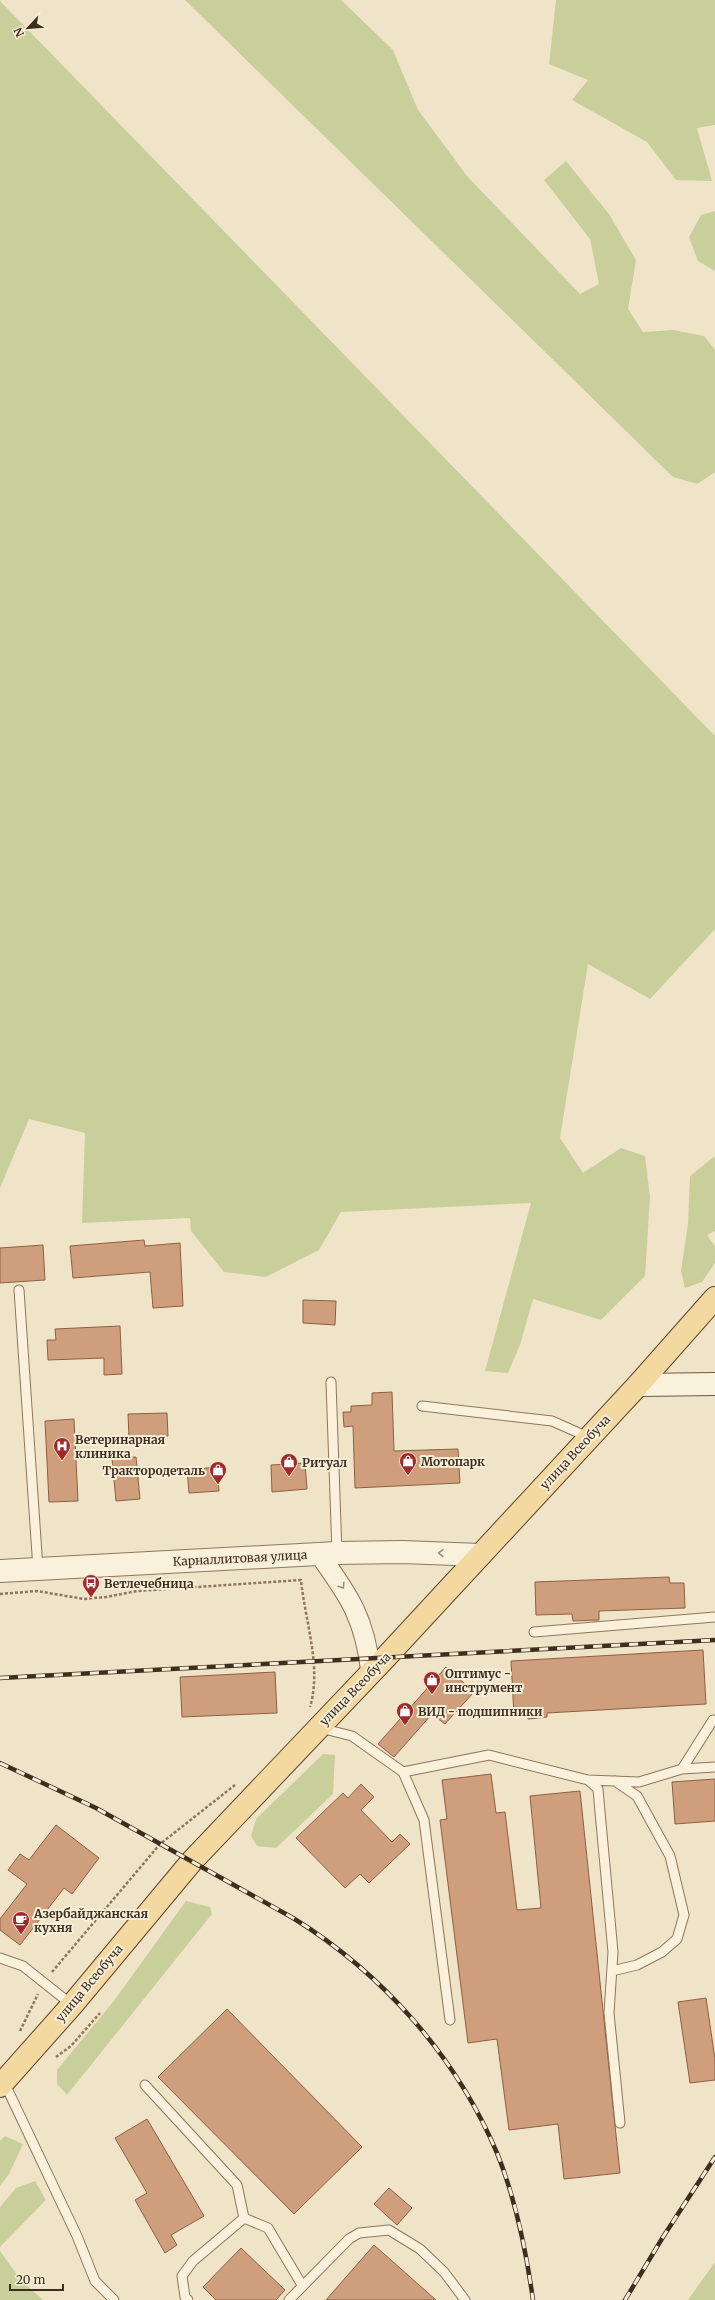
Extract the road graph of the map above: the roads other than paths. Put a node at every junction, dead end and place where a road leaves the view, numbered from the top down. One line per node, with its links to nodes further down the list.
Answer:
1 (19, 1290): 10 (lane)
2 (715, 1298): 5 (main road, улица Всеобуча)
3 (331, 1382): 8 (lane)
4 (715, 1384): 5 (street)
5 (638, 1385): 7 (main road, улица Всеобуча)
6 (422, 1406): 7 (lane)
7 (588, 1437): 9 (main road, улица Всеобуча)
8 (328, 1554): 9 (street, Карналлитовая улица, one-way to 8); 10 (street, Карналлитовая улица); 14 (street, one-way to 14)
9 (480, 1555): 14 (main road, улица Всеобуча)
10 (38, 1569): 11 (street, Карналлитовая улица)
11 (0, 1571)
12 (715, 1617): 13 (lane)
13 (534, 1632)
14 (371, 1673): 15 (main road, улица Всеобуча)
15 (314, 1718): 19 (lane); 24 (main road, улица Всеобуча)
16 (713, 1720): 18 (lane)
17 (715, 1767): 18 (lane)
18 (682, 1769): 21 (lane)
19 (403, 1772): 20 (lane); 25 (lane)
20 (588, 1780): 21 (lane); 23 (lane)
21 (615, 1781): 23 (lane)
22 (0, 1958): 24 (lane)
23 (612, 1971): 28 (lane)
24 (72, 2005): 26 (main road, улица Всеобуча)
25 (450, 2020)
26 (2, 2084): 31 (lane)
27 (145, 2085): 29 (lane)
28 (620, 2123)
29 (244, 2218): 30 (lane); 32 (lane)
30 (302, 2285): 33 (lane); 34 (lane)
31 (114, 2300)
32 (188, 2300)
33 (289, 2300)
34 (465, 2300)

